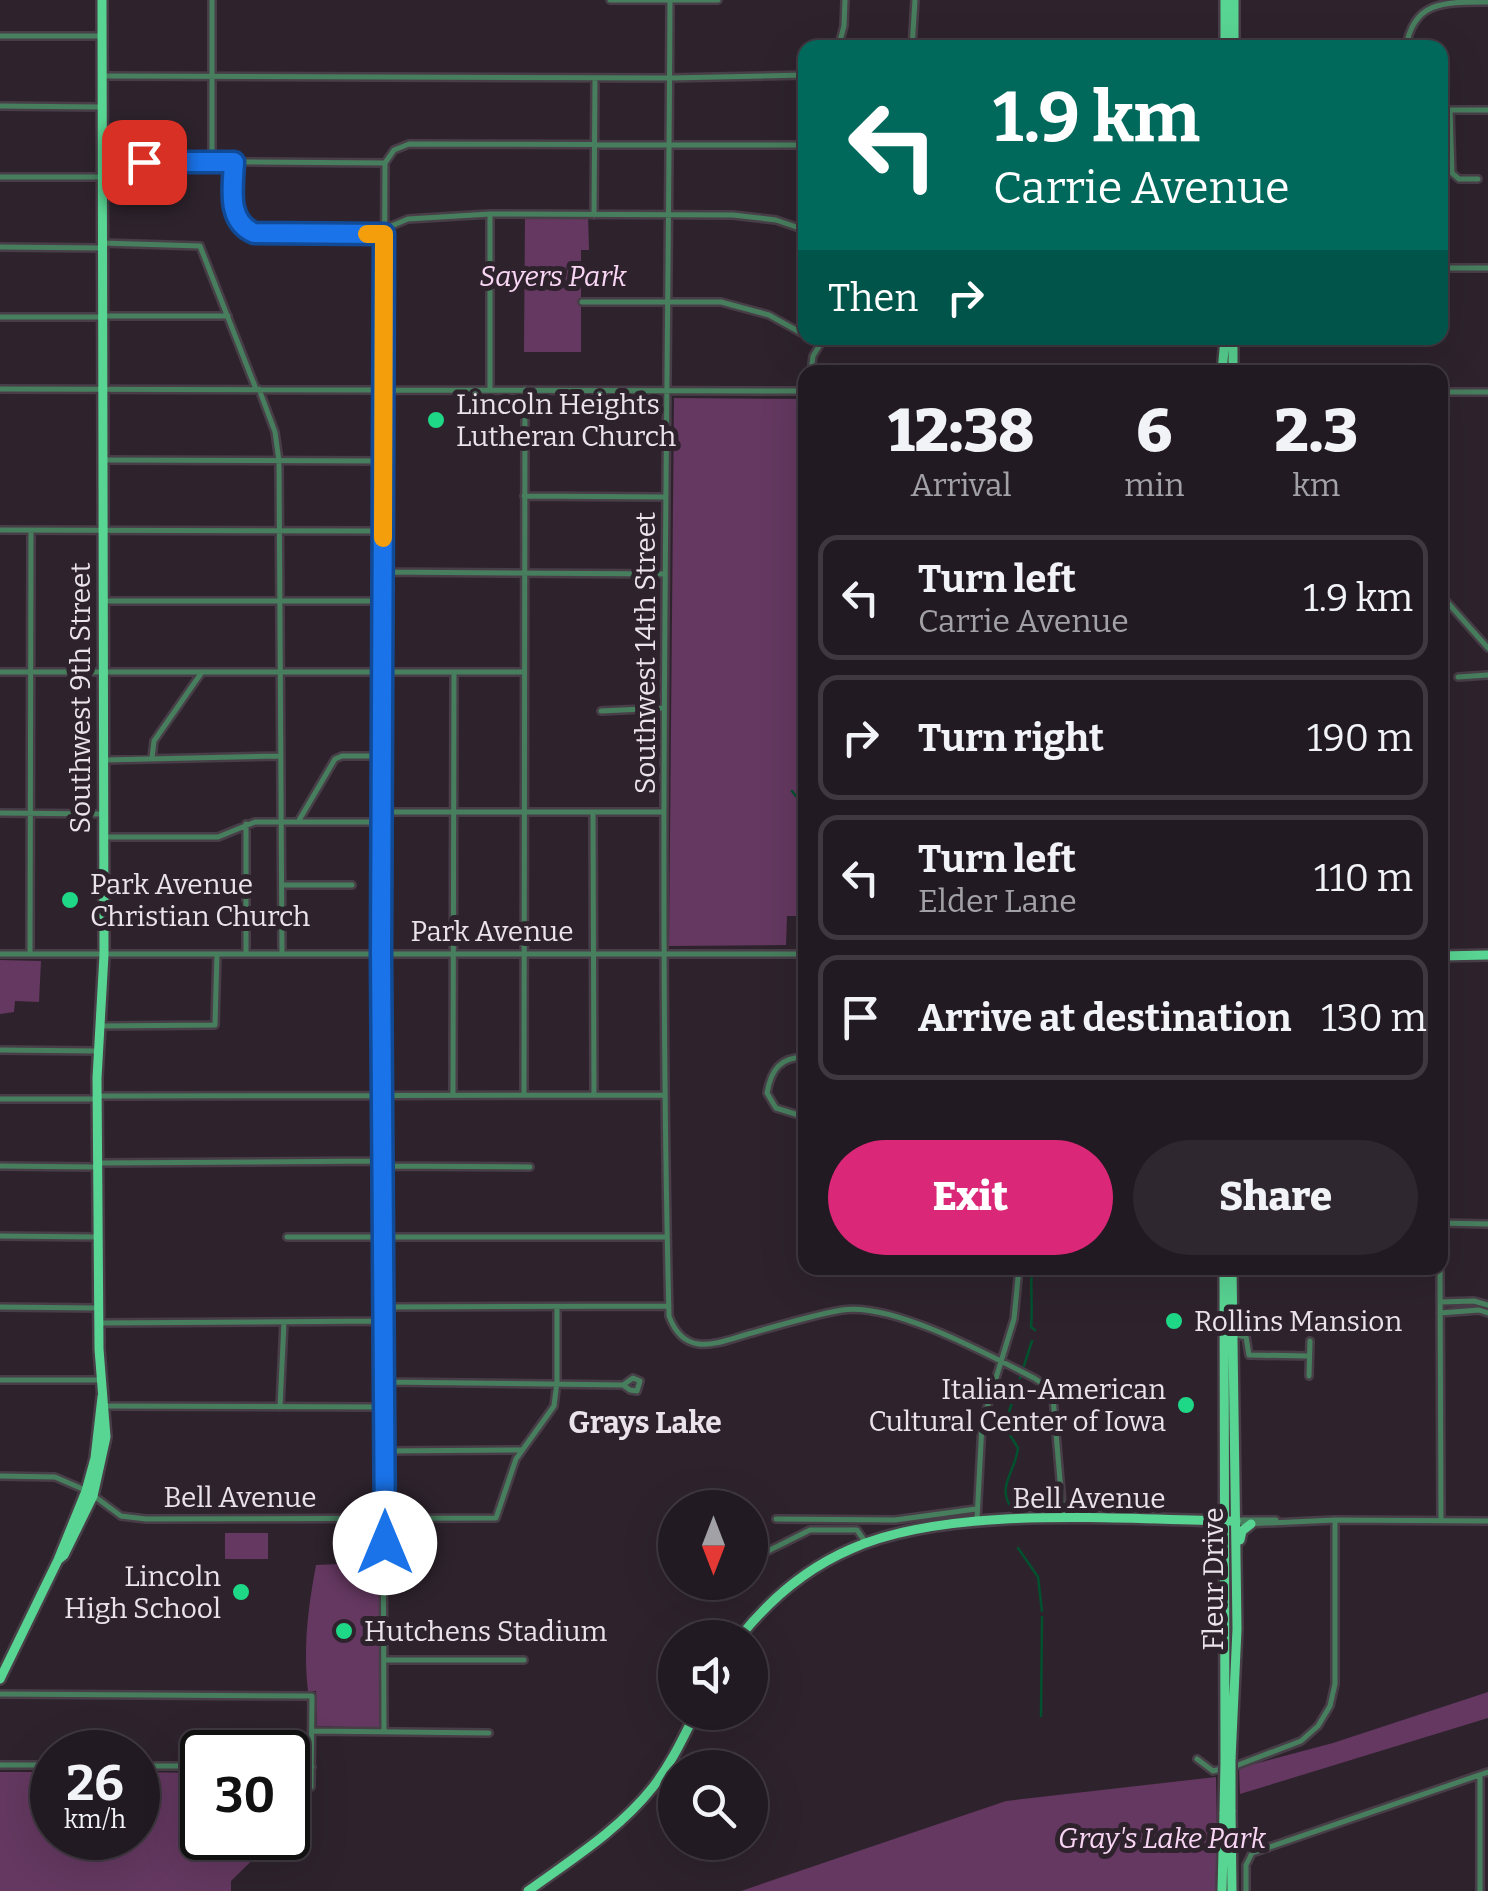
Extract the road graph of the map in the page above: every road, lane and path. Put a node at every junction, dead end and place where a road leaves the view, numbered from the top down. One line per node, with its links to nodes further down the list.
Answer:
1 (102, 0): 12 (main road, Southwest 9th Street)
2 (212, 0): 20 (street)
3 (610, 0): 4 (street)
4 (670, 0): 5 (street); 22 (street, Southwest 14th Street)
5 (718, 0)
6 (845, 0): 13 (street)
7 (915, 0): 14 (street)
8 (1226, 0): 15 (main road)
9 (1234, 0): 16 (main road)
10 (1488, 2): 17 (street)
11 (0, 36): 12 (street)
12 (102, 36): 19 (main road, Southwest 9th Street)
13 (840, 40)
14 (912, 40)
15 (1225, 40)
16 (1234, 40)
17 (1408, 40)
18 (798, 75): 22 (street)
19 (101, 76): 20 (street); 24 (main road, Southwest 9th Street)
20 (212, 76): 21 (street); 31 (street)
21 (595, 78): 22 (street); 27 (street)
22 (670, 78): 28 (street, Southwest 14th Street)
23 (0, 106): 24 (street)
24 (101, 107): 30 (main road, Southwest 9th Street)
25 (1450, 110): 26 (street); 36 (street)
26 (1488, 110)
27 (594, 144): 28 (street); 33 (street); 38 (street)
28 (670, 145): 29 (street); 39 (street, Southwest 14th Street)
29 (798, 145)
30 (102, 161): 31 (street); 35 (main road, Southwest 9th Street)
31 (212, 162): 32 (street)
32 (234, 162): 33 (street); 41 (street)
33 (386, 163): 41 (street)
34 (0, 177): 35 (street)
35 (102, 177): 42 (main road, Southwest 9th Street)
36 (1478, 178)
37 (490, 214): 38 (street); 41 (street); 56 (street)
38 (594, 214): 39 (street)
39 (669, 215): 40 (street); 47 (street, Southwest 14th Street)
40 (798, 228)
41 (384, 231): 54 (street)
42 (102, 245): 43 (street); 48 (street); 50 (main road, Southwest 9th Street)
43 (0, 247)
44 (1448, 268): 45 (street)
45 (1488, 268)
46 (582, 302): 47 (street)
47 (668, 302): 51 (street); 58 (street, Southwest 14th Street)
48 (228, 316): 50 (street); 53 (street)
49 (0, 317): 50 (street)
50 (103, 317): 55 (main road, Southwest 9th Street)
51 (798, 331)
52 (0, 389): 55 (street)
53 (258, 389): 54 (street); 55 (street); 63 (street)
54 (384, 389): 56 (street); 64 (street)
55 (103, 390): 62 (main road, Southwest 9th Street)
56 (490, 390): 57 (street)
57 (525, 390): 58 (street); 65 (street)
58 (668, 391): 59 (street); 66 (street, Southwest 14th Street)
59 (798, 391)
60 (1448, 392): 61 (street)
61 (1488, 392)
62 (102, 460): 63 (street); 70 (main road, Southwest 9th Street)
63 (279, 461): 64 (street); 69 (street)
64 (384, 461): 71 (street)
65 (524, 496): 66 (street); 73 (street)
66 (665, 496): 74 (street, Southwest 14th Street)
67 (0, 530): 68 (street)
68 (31, 530): 70 (street); 82 (street)
69 (279, 530): 70 (street); 71 (street); 76 (street)
70 (102, 531): 75 (main road, Southwest 9th Street)
71 (383, 531): 72 (street)
72 (383, 572): 73 (street); 77 (street)
73 (524, 572): 74 (street); 87 (street)
74 (665, 574): 90 (street, Southwest 14th Street)
75 (102, 601): 76 (street); 83 (main road, Southwest 9th Street)
76 (279, 601): 77 (street); 80 (street)
77 (383, 601): 85 (street)
78 (1448, 603): 79 (street)
79 (1488, 648)
80 (279, 671): 84 (street); 85 (street); 92 (street)
81 (0, 672): 82 (street)
82 (31, 672): 83 (street); 102 (street)
83 (102, 672): 84 (street); 95 (main road, Southwest 9th Street)
84 (202, 672): 94 (street)
85 (382, 672): 86 (street); 93 (street)
86 (454, 672): 87 (street); 97 (street)
87 (523, 672): 98 (street)
88 (1488, 675): 89 (street)
89 (1458, 677)
90 (664, 708): 91 (street); 100 (street, Southwest 14th Street)
91 (601, 711)
92 (280, 756): 94 (street); 104 (street)
93 (382, 756): 96 (street); 105 (street)
94 (152, 758): 95 (street)
95 (102, 760): 103 (main road, Southwest 9th Street)
96 (382, 812): 97 (street); 106 (street)
97 (452, 812): 98 (street); 118 (street)
98 (523, 812): 99 (street); 119 (street)
99 (593, 812): 100 (street); 120 (street)
100 (664, 812): 111 (street, Southwest 14th Street)
101 (0, 813): 102 (street)
102 (30, 813): 103 (street); 113 (street)
103 (102, 814): 108 (main road, Southwest 9th Street)
104 (282, 822): 105 (street); 107 (street); 110 (street)
105 (298, 822): 106 (street)
106 (382, 822): 117 (street)
107 (246, 824): 108 (street); 115 (street)
108 (102, 837): 122 (main road, Southwest 9th Street)
109 (352, 884): 110 (street)
110 (282, 885): 116 (street)
111 (663, 953): 120 (street, Park Avenue); 121 (street, Park Avenue); 131 (street, Southwest 14th Street)
112 (0, 954): 113 (street, Park Avenue)
113 (30, 954): 122 (street, Park Avenue)
114 (216, 954): 115 (street, Park Avenue); 122 (street, Park Avenue); 125 (street)
115 (246, 954): 116 (street, Park Avenue)
116 (282, 954): 117 (street, Park Avenue)
117 (381, 954): 118 (street, Park Avenue); 132 (street)
118 (452, 954): 119 (street, Park Avenue); 133 (street)
119 (522, 954): 120 (street, Park Avenue); 129 (street)
120 (593, 954): 130 (street)
121 (798, 954)
122 (104, 955): 125 (main road, Southwest 9th Street)
123 (1488, 955): 124 (main road)
124 (1448, 956)
125 (100, 1026): 127 (main road, Southwest 9th Street)
126 (0, 1050): 127 (street)
127 (98, 1050): 134 (main road, Southwest 9th Street)
128 (798, 1058): 136 (street)
129 (524, 1095): 130 (street); 133 (street)
130 (594, 1095): 131 (street)
131 (665, 1095): 146 (street, Southwest 14th Street)
132 (382, 1096): 133 (street); 134 (street); 137 (street)
133 (453, 1096)
134 (99, 1098): 135 (street); 138 (main road, Southwest 9th Street)
135 (0, 1099)
136 (798, 1114)
137 (383, 1164): 138 (street); 140 (street); 147 (street)
138 (100, 1165): 139 (street); 144 (main road, Southwest 9th Street)
139 (0, 1166)
140 (530, 1167)
141 (1448, 1223): 142 (street)
142 (1488, 1224)
143 (0, 1236): 144 (street)
144 (100, 1237): 156 (main road, Southwest 9th Street)
145 (286, 1237): 147 (street)
146 (668, 1237): 147 (street); 153 (street, Southwest 14th Street)
147 (383, 1238): 157 (street)
148 (1017, 1275): 166 (street)
149 (1228, 1275): 163 (main road, Fleur Drive)
150 (1440, 1275): 151 (street)
151 (1440, 1302): 152 (street); 158 (street)
152 (1488, 1305)
153 (669, 1306): 155 (street); 166 (street)
154 (0, 1307): 156 (street)
155 (557, 1307): 157 (street); 171 (street)
156 (100, 1308): 162 (main road, Southwest 9th Street)
157 (384, 1308): 160 (street)
158 (1440, 1313): 159 (street); 186 (street)
159 (1488, 1314)
160 (384, 1321): 161 (street); 170 (street)
161 (284, 1322): 162 (street); 175 (street)
162 (100, 1323): 169 (main road, Southwest 9th Street)
163 (1228, 1334): 165 (street); 184 (main road, Fleur Drive)
164 (1310, 1341): 165 (street)
165 (1310, 1356): 167 (street)
166 (999, 1362): 180 (street); 183 (street)
167 (1310, 1376)
168 (0, 1380): 169 (street)
169 (102, 1380): 173 (main road, Southwest 9th Street)
170 (384, 1382): 171 (street); 174 (street)
171 (557, 1382): 172 (street); 176 (street)
172 (623, 1385)
173 (102, 1406): 175 (street); 179 (main road, Southwest 9th Street)
174 (385, 1406): 175 (street); 177 (street)
175 (280, 1407)
176 (520, 1450): 177 (street); 181 (street, Bell Avenue)
177 (385, 1451): 181 (street)
178 (0, 1476): 179 (street, Bell Avenue)
179 (90, 1493): 181 (street, Bell Avenue); 197 (main road, Southwest 9th Street)
180 (976, 1509): 182 (street, Bell Avenue); 188 (street, Bell Avenue)
181 (385, 1519): 195 (street)
182 (776, 1519)
183 (1063, 1519): 184 (main road, Bell Avenue); 188 (main road, Bell Avenue)
184 (1231, 1520): 189 (street, Bell Avenue); 190 (street, Bell Avenue); 193 (main road, Fleur Drive); 204 (main road, Fleur Drive)
185 (1336, 1520): 186 (street, Bell Avenue); 189 (street, Bell Avenue); 203 (street)
186 (1441, 1520): 187 (street, Bell Avenue)
187 (1488, 1521)
188 (977, 1522): 191 (main road)
189 (1284, 1522): 190 (street, Bell Avenue)
190 (1252, 1524): 193 (main road)
191 (866, 1543): 192 (street); 194 (main road)
192 (768, 1551)
193 (1236, 1563): 204 (main road, Fleur Drive)
194 (755, 1620)
195 (384, 1660): 196 (street); 201 (street)
196 (524, 1660)
197 (0, 1679)
198 (0, 1694): 200 (street)
199 (687, 1730): 214 (main road)
200 (312, 1732): 201 (street); 207 (street)
201 (384, 1732): 202 (street)
202 (490, 1732)
203 (1197, 1759)
204 (1228, 1760): 211 (main road, Fleur Drive, bridge)
205 (0, 1765): 206 (street)
206 (30, 1765)
207 (312, 1766): 210 (street)
208 (1488, 1772): 209 (street)
209 (1480, 1775): 212 (street); 217 (street)
210 (311, 1787)
211 (1228, 1811): 215 (main road, Fleur Drive); 216 (main road, Fleur Drive)
212 (1480, 1843): 213 (street); 218 (street)
213 (1488, 1844)
214 (528, 1891)
215 (1222, 1891)
216 (1232, 1891)
217 (1246, 1891)
218 (1480, 1891)

